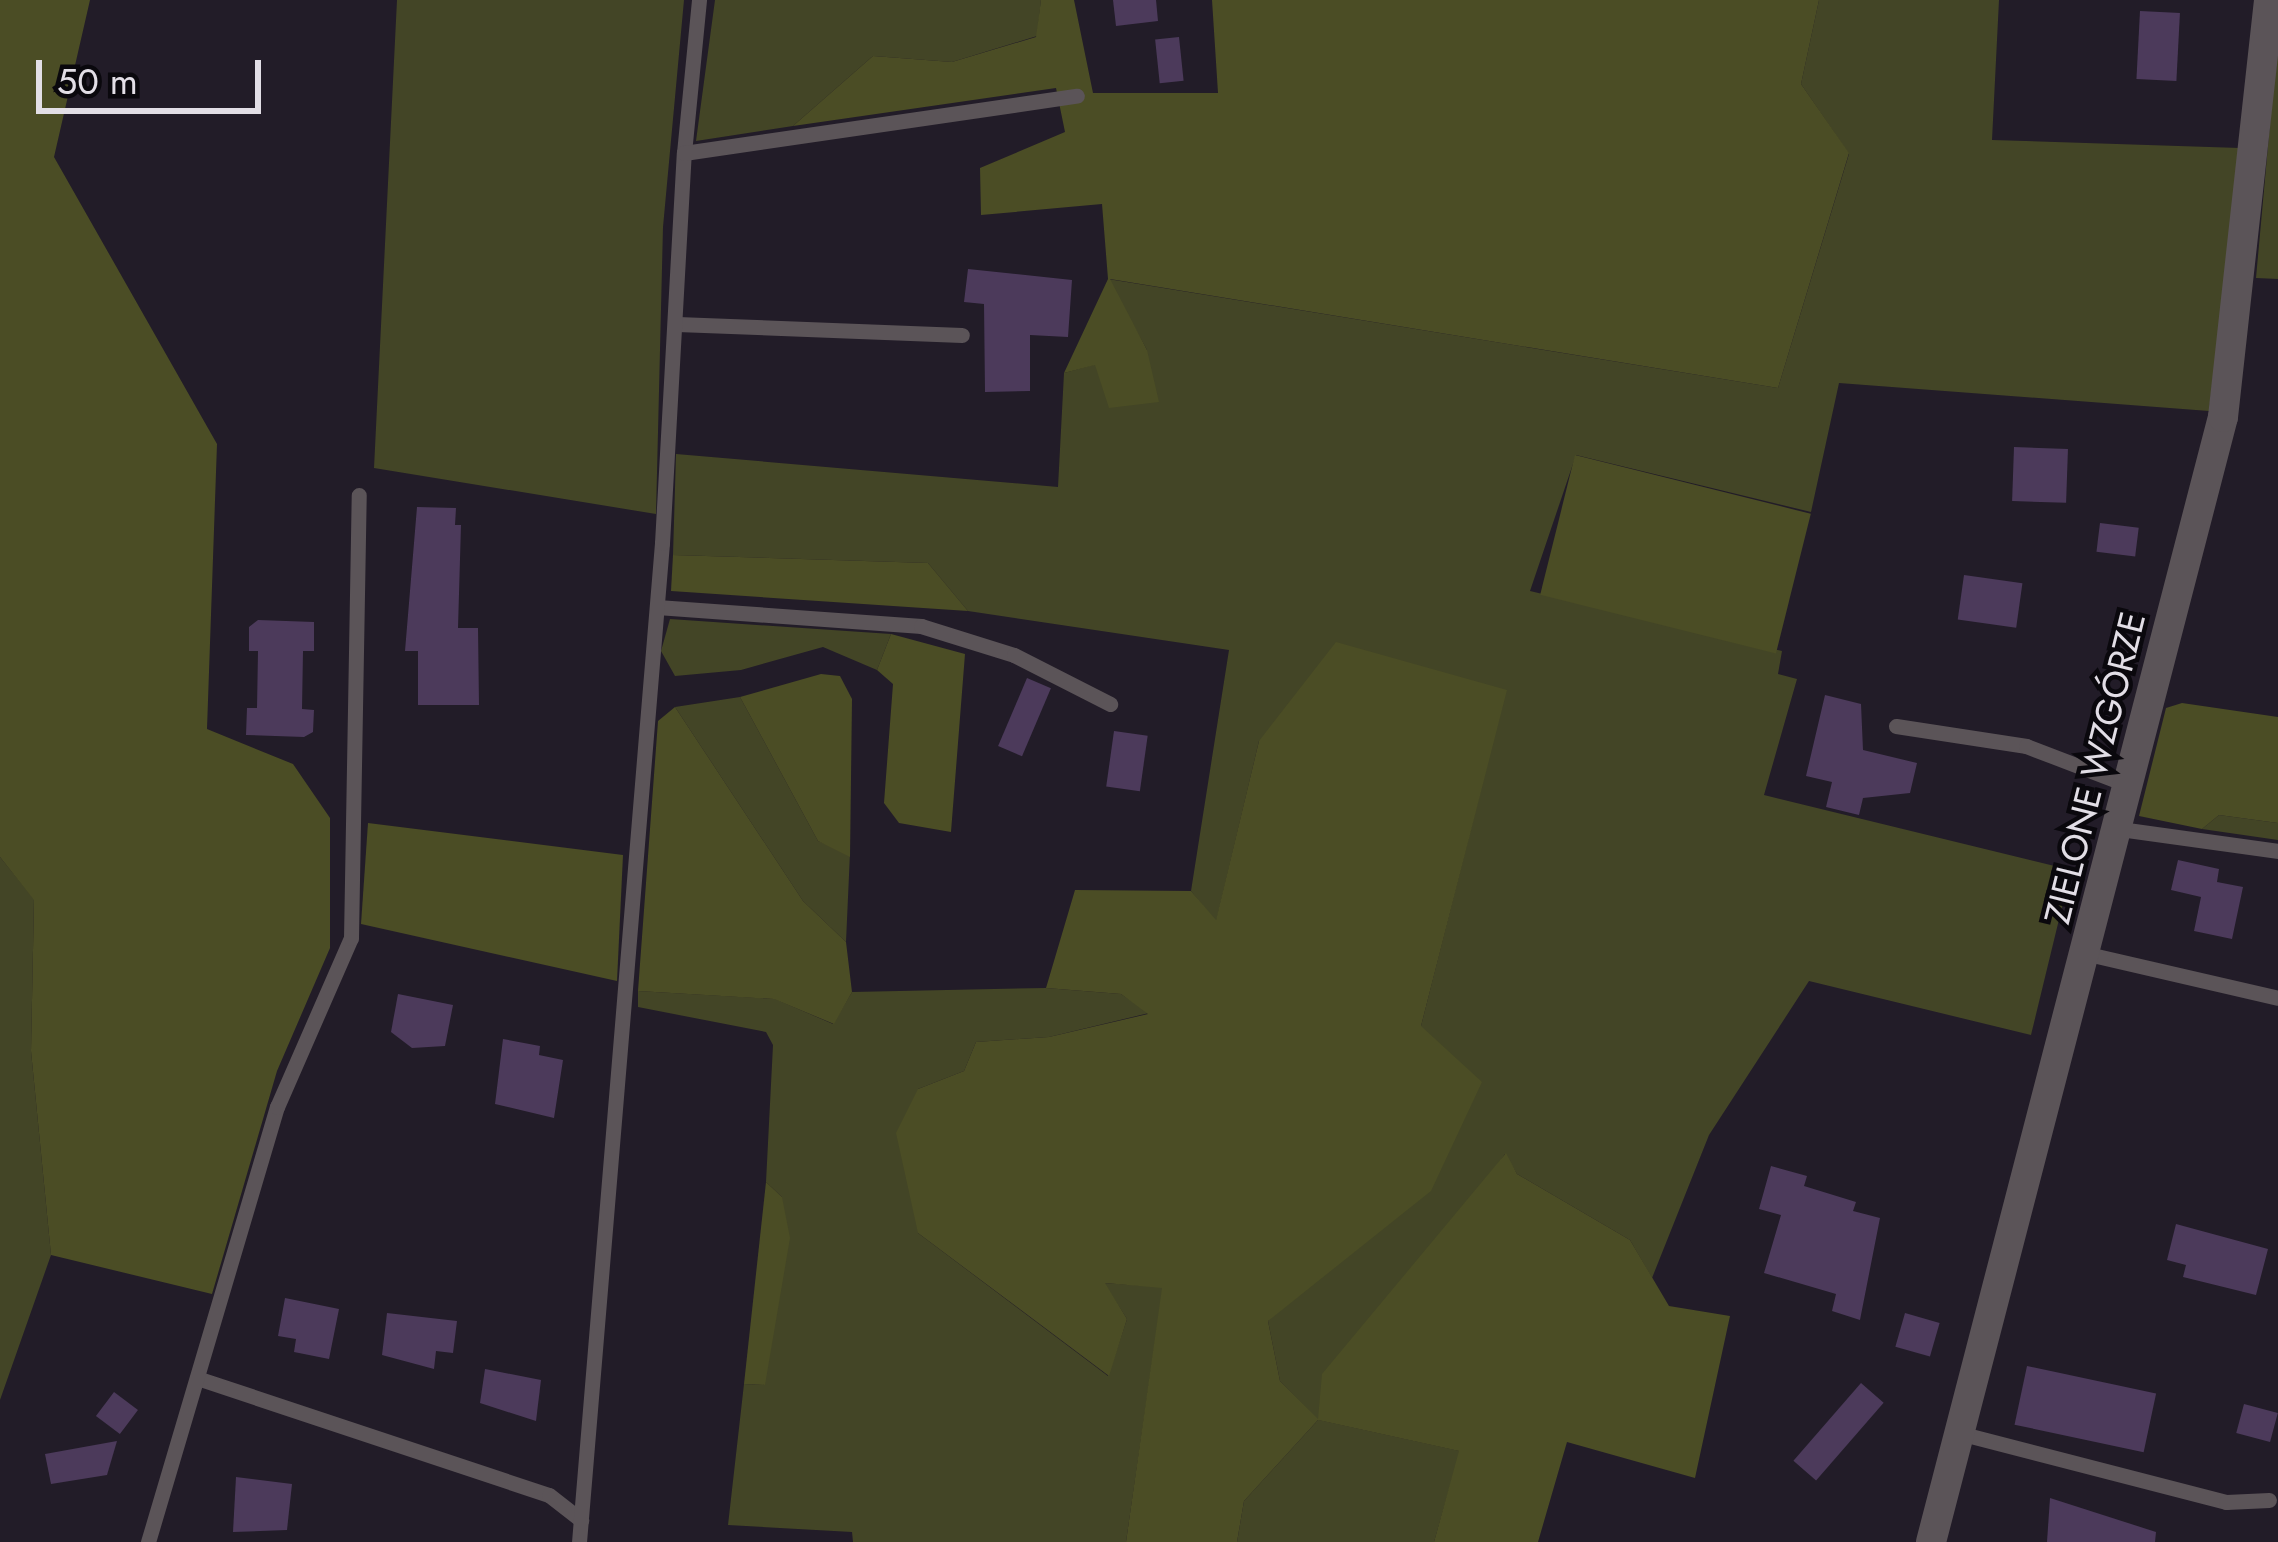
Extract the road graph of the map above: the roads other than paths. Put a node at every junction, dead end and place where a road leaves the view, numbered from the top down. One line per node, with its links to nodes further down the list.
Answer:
1 (699, 0): 4 (lane)
2 (2269, 0): 11 (street, ZIELONE WZGÓRZE)
3 (1077, 96): 4 (lane)
4 (684, 153): 5 (lane)
5 (677, 324): 6 (lane); 8 (lane)
6 (962, 335)
7 (359, 496): 16 (lane)
8 (657, 607): 9 (lane); 19 (lane)
9 (1110, 704)
10 (1896, 726): 11 (lane)
11 (2131, 786): 12 (street, ZIELONE WZGÓRZE)
12 (2120, 829): 13 (lane); 14 (street, ZIELONE WZGÓRZE)
13 (2278, 851)
14 (2088, 954): 15 (lane); 17 (street, ZIELONE WZGÓRZE)
15 (2278, 998)
16 (196, 1378): 19 (lane); 20 (lane)
17 (1959, 1432): 18 (lane); 22 (street, ZIELONE WZGÓRZE)
18 (2269, 1500)
19 (581, 1520): 21 (lane)
20 (148, 1542)
21 (579, 1542)
22 (1931, 1542)

